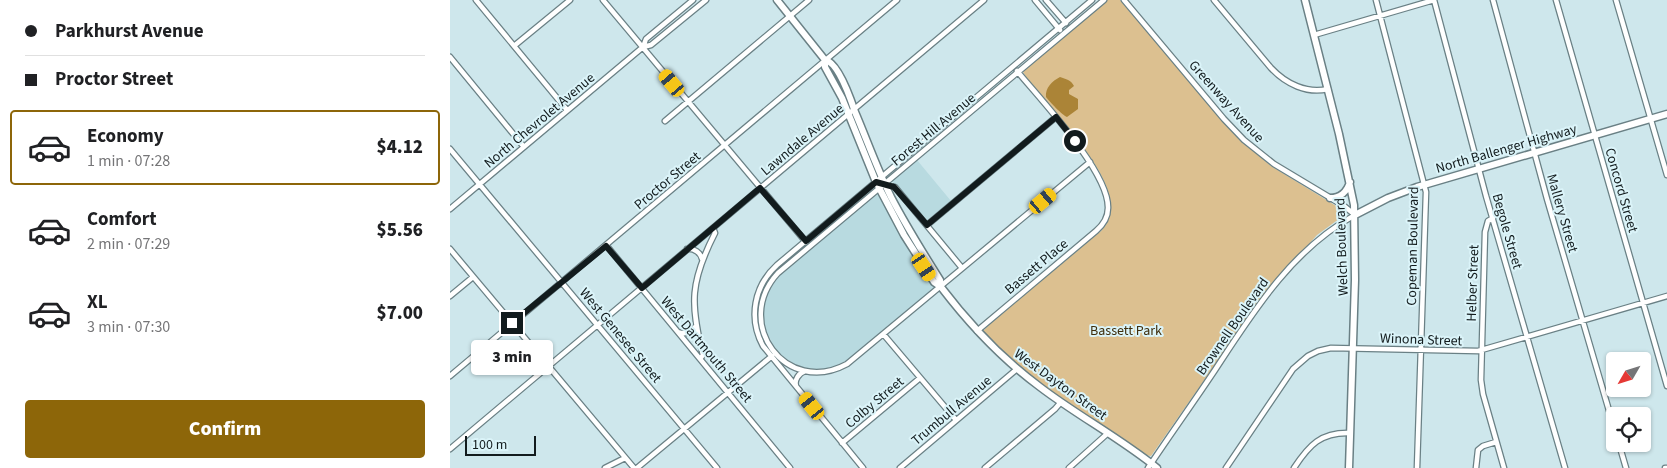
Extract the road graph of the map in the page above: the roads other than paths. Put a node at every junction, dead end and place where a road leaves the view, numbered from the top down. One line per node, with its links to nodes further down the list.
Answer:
1 (476, 0): 29 (street)
2 (570, 0): 29 (street)
3 (602, 0): 30 (street)
4 (693, 0): 30 (street, North Chevrolet Avenue)
5 (706, 0): 30 (street, North Chevrolet Avenue)
6 (777, 0): 22 (main road, West Dayton Street)
7 (810, 0): 22 (street)
8 (897, 0): 32 (street, Proctor Street)
9 (984, 0): 37 (street, Lawndale Avenue)
10 (1035, 0): 25 (street)
11 (1046, 0): 24 (street)
12 (1092, 0): 24 (street, Forest Hill Avenue)
13 (1104, 0): 26 (street, Forest Hill Avenue)
14 (1124, 0): 61 (street, Greenway Avenue)
15 (1214, 0): 35 (street)
16 (1305, 0): 28 (main road, Welch Boulevard)
17 (1376, 0): 23 (street, Copeman Boulevard)
18 (1434, 0): 23 (street); 54 (street, Begole Street)
19 (1493, 0): 50 (street, Mallery Street)
20 (1556, 0): 46 (street, Concord Street)
21 (1616, 0): 42 (street)
22 (790, 16): 32 (main road, West Dayton Street); 36 (street)
23 (1380, 16): 28 (street); 59 (street, Copeman Boulevard)
24 (1065, 23): 25 (street, Forest Hill Avenue); 26 (street)
25 (1059, 28): 27 (street); 33 (street, Forest Hill Avenue)
26 (1070, 28): 27 (street, Forest Hill Avenue)
27 (1063, 34): 34 (street, Forest Hill Avenue)
28 (1314, 35): 35 (main road, Welch Boulevard)
29 (514, 46): 38 (street)
30 (642, 47): 36 (street); 38 (street, North Chevrolet Avenue)
31 (450, 57): 48 (street)
32 (825, 60): 37 (main road, West Dayton Street); 39 (main road, West Dayton Street); 47 (street, Proctor Street)
33 (1013, 66): 34 (street); 44 (street, Forest Hill Avenue)
34 (1018, 72): 41 (street); 45 (street, Forest Hill Avenue)
35 (1328, 89): 56 (main road, Welch Boulevard)
36 (688, 102): 43 (street); 47 (street)
37 (854, 109): 39 (street, Lawndale Avenue); 57 (main road, West Dayton Street)
38 (568, 110): 48 (street, North Chevrolet Avenue)
39 (848, 114): 57 (main road, West Dayton Street); 60 (street, Lawndale Avenue)
40 (1667, 114): 42 (main road, North Ballenger Highway)
41 (1056, 117): 53 (street); 66 (street)
42 (1651, 119): 46 (main road, North Ballenger Highway); 55 (street)
43 (665, 122)
44 (948, 122): 45 (street); 51 (street, Forest Hill Avenue)
45 (952, 127): 52 (street, Forest Hill Avenue)
46 (1595, 135): 50 (main road, North Ballenger Highway); 82 (street, Concord Street)
47 (725, 145): 60 (street); 70 (street, Proctor Street)
48 (524, 147): 58 (street, North Chevrolet Avenue)
49 (450, 149): 58 (street, West Genesee Street)
50 (1535, 152): 54 (main road, North Ballenger Highway); 83 (street, Mallery Street)
51 (906, 157): 52 (street); 57 (street, Forest Hill Avenue)
52 (911, 162): 57 (street, Forest Hill Avenue)
53 (1090, 162): 75 (street); 87 (street, Bassett Place)
54 (1479, 168): 59 (main road, North Ballenger Highway); 64 (street, Begole Street)
55 (1667, 174)
56 (1350, 181): 61 (main road); 63 (main road, Welch Boulevard)
57 (881, 183): 65 (street, Forest Hill Avenue); 66 (street); 67 (street, Forest Hill Avenue); 78 (main road, West Dayton Street)
58 (480, 184): 62 (street, North Chevrolet Avenue); 77 (street, West Genesee Street)
59 (1425, 184): 63 (main road, North Ballenger Highway); 92 (street, Copeman Boulevard)
60 (760, 188): 68 (street, Lawndale Avenue); 69 (street)
61 (1330, 198): 63 (street, Greenway Avenue)
62 (450, 209)
63 (1354, 215): 91 (main road, Welch Boulevard); 115 (street, Brownell Boulevard)
64 (1493, 218): 90 (street, Begole Street); 93 (street, Helber Street)
65 (830, 221): 67 (street); 69 (street, Forest Hill Avenue)
66 (927, 225): 75 (street)
67 (834, 226): 71 (street, Forest Hill Avenue)
68 (713, 228): 73 (street, Lawndale Avenue); 74 (street)
69 (806, 241): 71 (street); 94 (street, Forest Hill Avenue)
70 (606, 246): 77 (street, Proctor Street); 79 (street, West Dartmouth Street)
71 (810, 246): 94 (street, Forest Hill Avenue)
72 (450, 249): 76 (street)
73 (687, 249): 74 (street); 79 (street, Lawndale Avenue)
74 (702, 259): 86 (street)
75 (962, 268): 78 (street)
76 (473, 277): 80 (street); 84 (street)
77 (562, 282): 84 (street, Proctor Street); 85 (street, West Genesee Street)
78 (941, 286): 87 (main road, West Dayton Street); 89 (street)
79 (642, 288): 85 (street, Lawndale Avenue); 88 (street, West Dartmouth Street)
80 (450, 296)
81 (1667, 296): 82 (street, Winona Street)
82 (1643, 303): 83 (street, Winona Street); 101 (street, Concord Street)
83 (1583, 321): 90 (street, Winona Street); 105 (street, Mallery Street)
84 (512, 323): 96 (street); 99 (street, Proctor Street)
85 (598, 324): 96 (street, Lawndale Avenue); 107 (street, West Genesee Street)
86 (696, 326): 88 (street); 95 (street)
87 (977, 330): 97 (main road, West Dayton Street)
88 (678, 332): 95 (street, West Dartmouth Street)
89 (884, 335): 98 (street); 100 (street)
90 (1527, 336): 93 (street, Winona Street); 131 (street, Begole Street)
91 (1353, 348): 92 (street, Winona Street); 109 (main road, Welch Boulevard); 125 (street, Winona Street)
92 (1421, 350): 93 (street, Winona Street); 128 (street, Copeman Boulevard)
93 (1481, 351): 110 (street, Helber Street)
94 (773, 355): 98 (street); 102 (street); 103 (street)
95 (700, 359): 103 (street, West Dartmouth Street)
96 (548, 366): 112 (street, Lawndale Avenue); 114 (street)
97 (1017, 369): 104 (main road, West Dayton Street); 106 (street, Trumbull Avenue)
98 (805, 371): 102 (street)
99 (450, 376)
100 (920, 378): 106 (street); 111 (street, Colby Street)
101 (1667, 386)
102 (796, 388): 111 (street)
103 (728, 392): 107 (street); 119 (street, West Dartmouth Street)
104 (1061, 402): 108 (main road, West Dayton Street); 122 (street)
105 (1608, 407)
106 (956, 420): 121 (street, Trumbull Avenue)
107 (685, 428): 117 (street); 118 (street, West Genesee Street)
108 (1108, 433): 115 (main road, West Dayton Street); 123 (street)
109 (1350, 433): 126 (street); 127 (main road, Welch Boulevard)
110 (1496, 442): 129 (street); 130 (street, Helber Street)
111 (842, 443): 120 (street)
112 (450, 449)
113 (1621, 452): 132 (street)
114 (625, 458): 116 (street); 117 (street)
115 (1149, 466): 124 (main road, West Dayton Street)
116 (605, 468)
117 (635, 468)
118 (717, 468)
119 (790, 468)
120 (863, 468)
121 (900, 468)
122 (985, 468)
123 (1069, 468)
124 (1157, 468)
125 (1226, 468)
126 (1294, 468)
127 (1349, 468)
128 (1417, 468)
129 (1476, 468)
130 (1504, 468)
131 (1565, 468)
132 (1626, 468)

